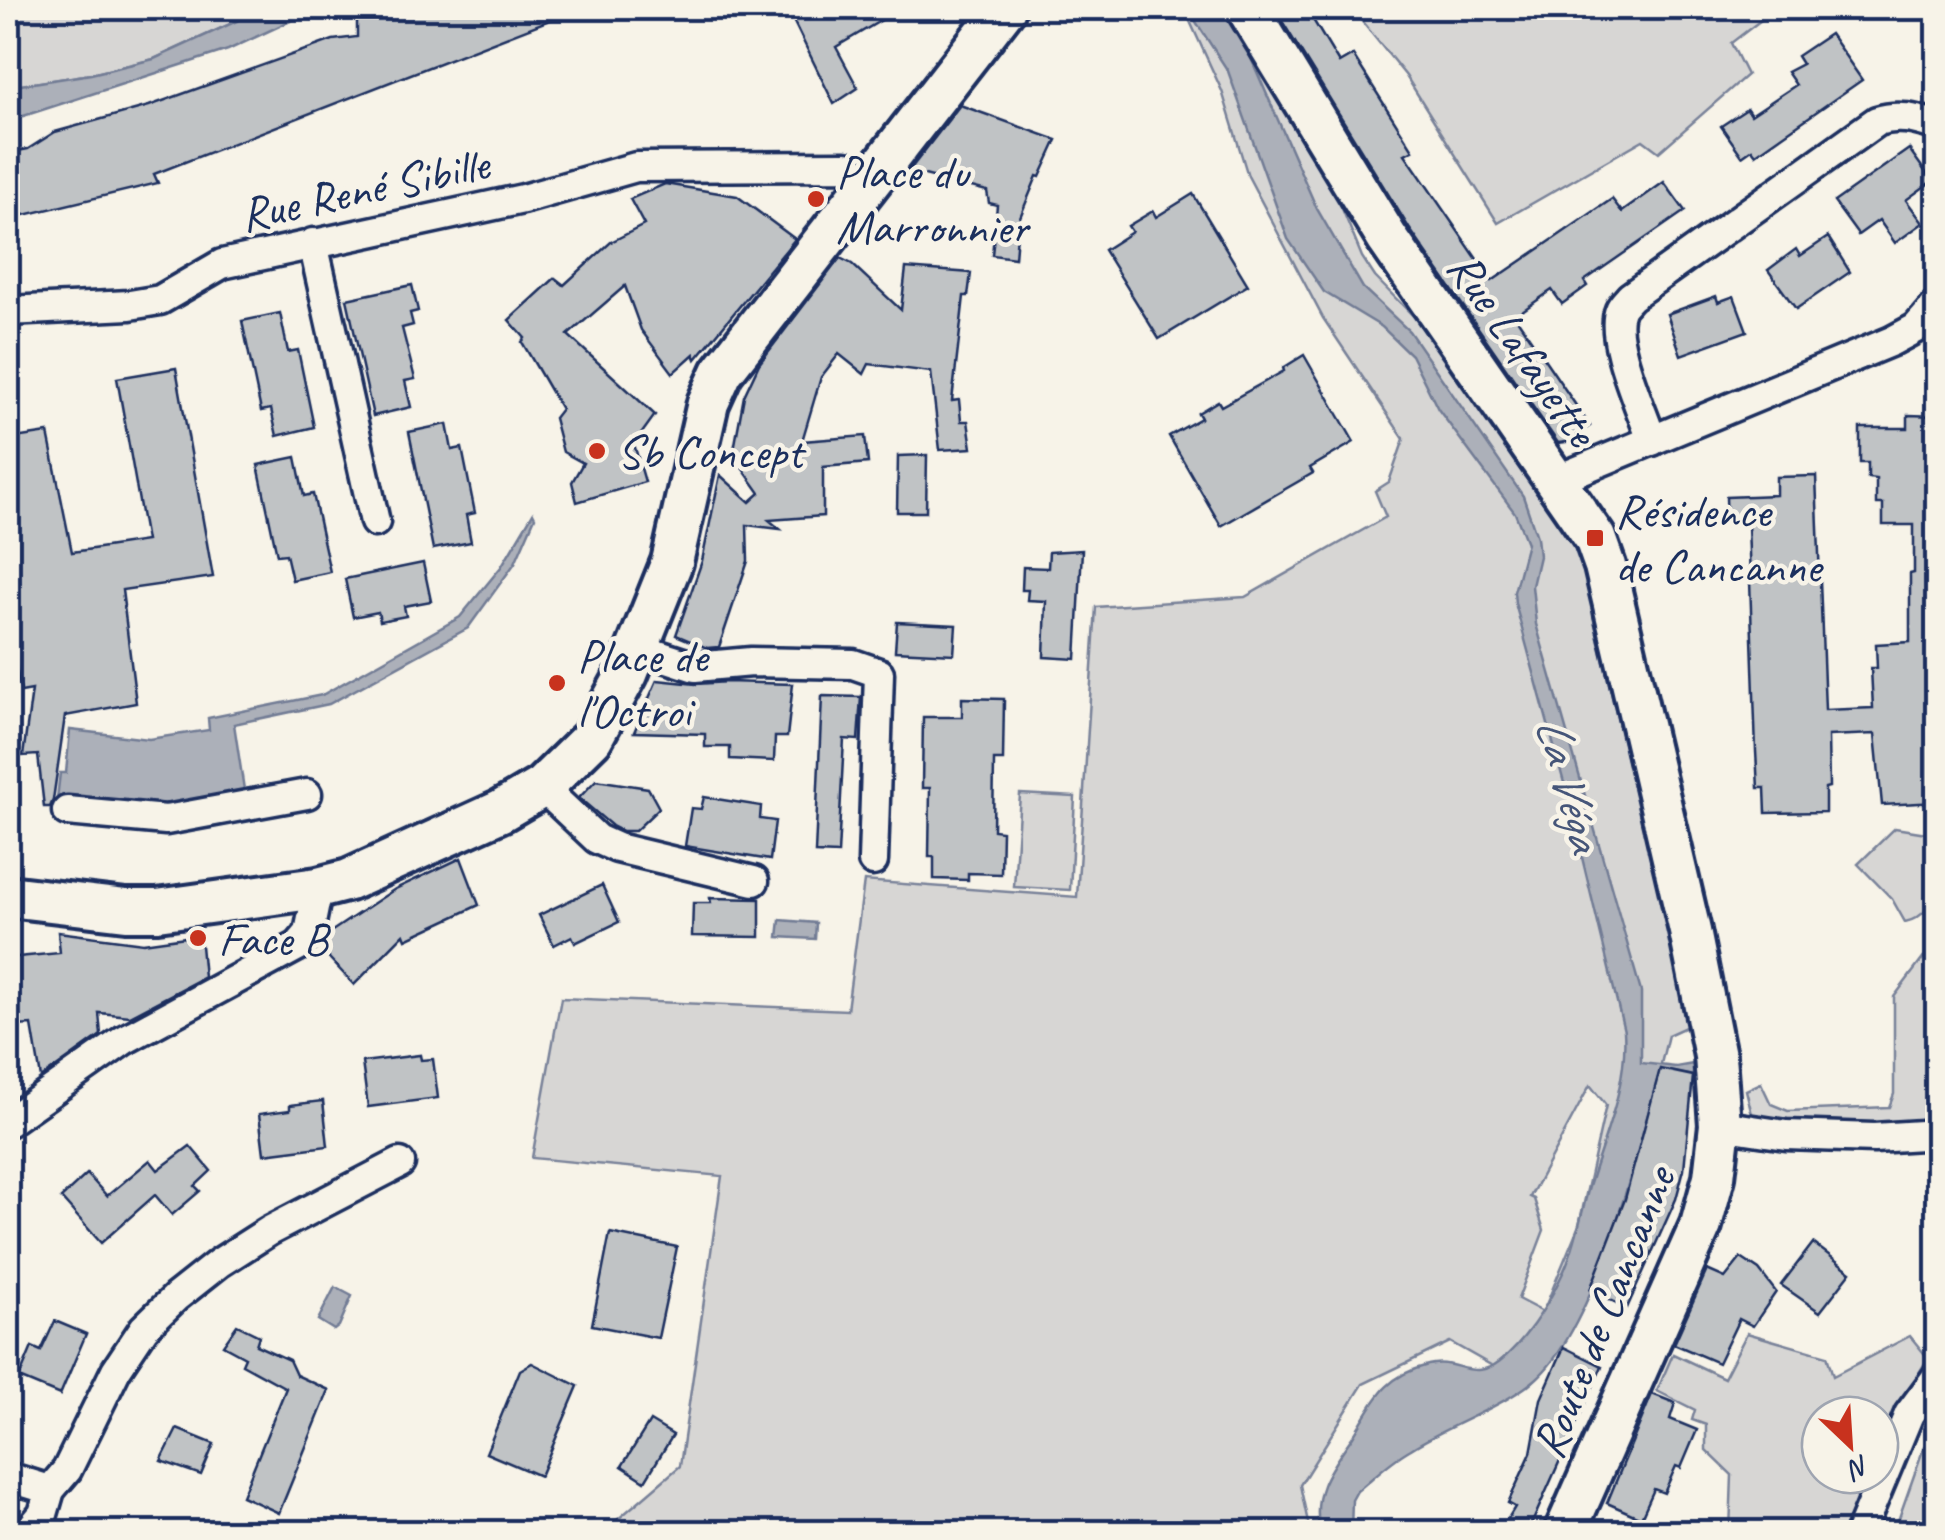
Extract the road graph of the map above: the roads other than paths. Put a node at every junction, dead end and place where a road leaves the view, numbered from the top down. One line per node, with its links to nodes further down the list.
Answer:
1 (1005, 8): 4 (main road)
2 (1247, 8): 9 (main road, Rue Lafayette)
3 (1938, 126): 8 (street)
4 (872, 182): 5 (street, Rue René Sibille); 11 (main road)
5 (313, 244): 7 (street, Rue René Sibille); 10 (street)
6 (1938, 304): 8 (street)
7 (8, 312)
8 (1652, 441): 9 (street)
9 (1556, 480): 20 (main road, Rue Lafayette)
10 (375, 522)
11 (637, 648): 12 (main road); 15 (street)
12 (542, 786): 16 (street); 17 (main road)
13 (307, 794): 14 (street)
14 (67, 811)
15 (873, 861)
16 (754, 881)
17 (318, 888): 18 (main road); 19 (street)
18 (8, 896)
19 (8, 1122)
20 (1720, 1125): 21 (street); 27 (main road, Route de Cancanne)
21 (1938, 1134)
22 (400, 1163): 25 (street)
23 (1938, 1375): 28 (street)
24 (8, 1478): 25 (street)
25 (50, 1490): 26 (street)
26 (28, 1532)
27 (1565, 1532)
28 (1860, 1532)

